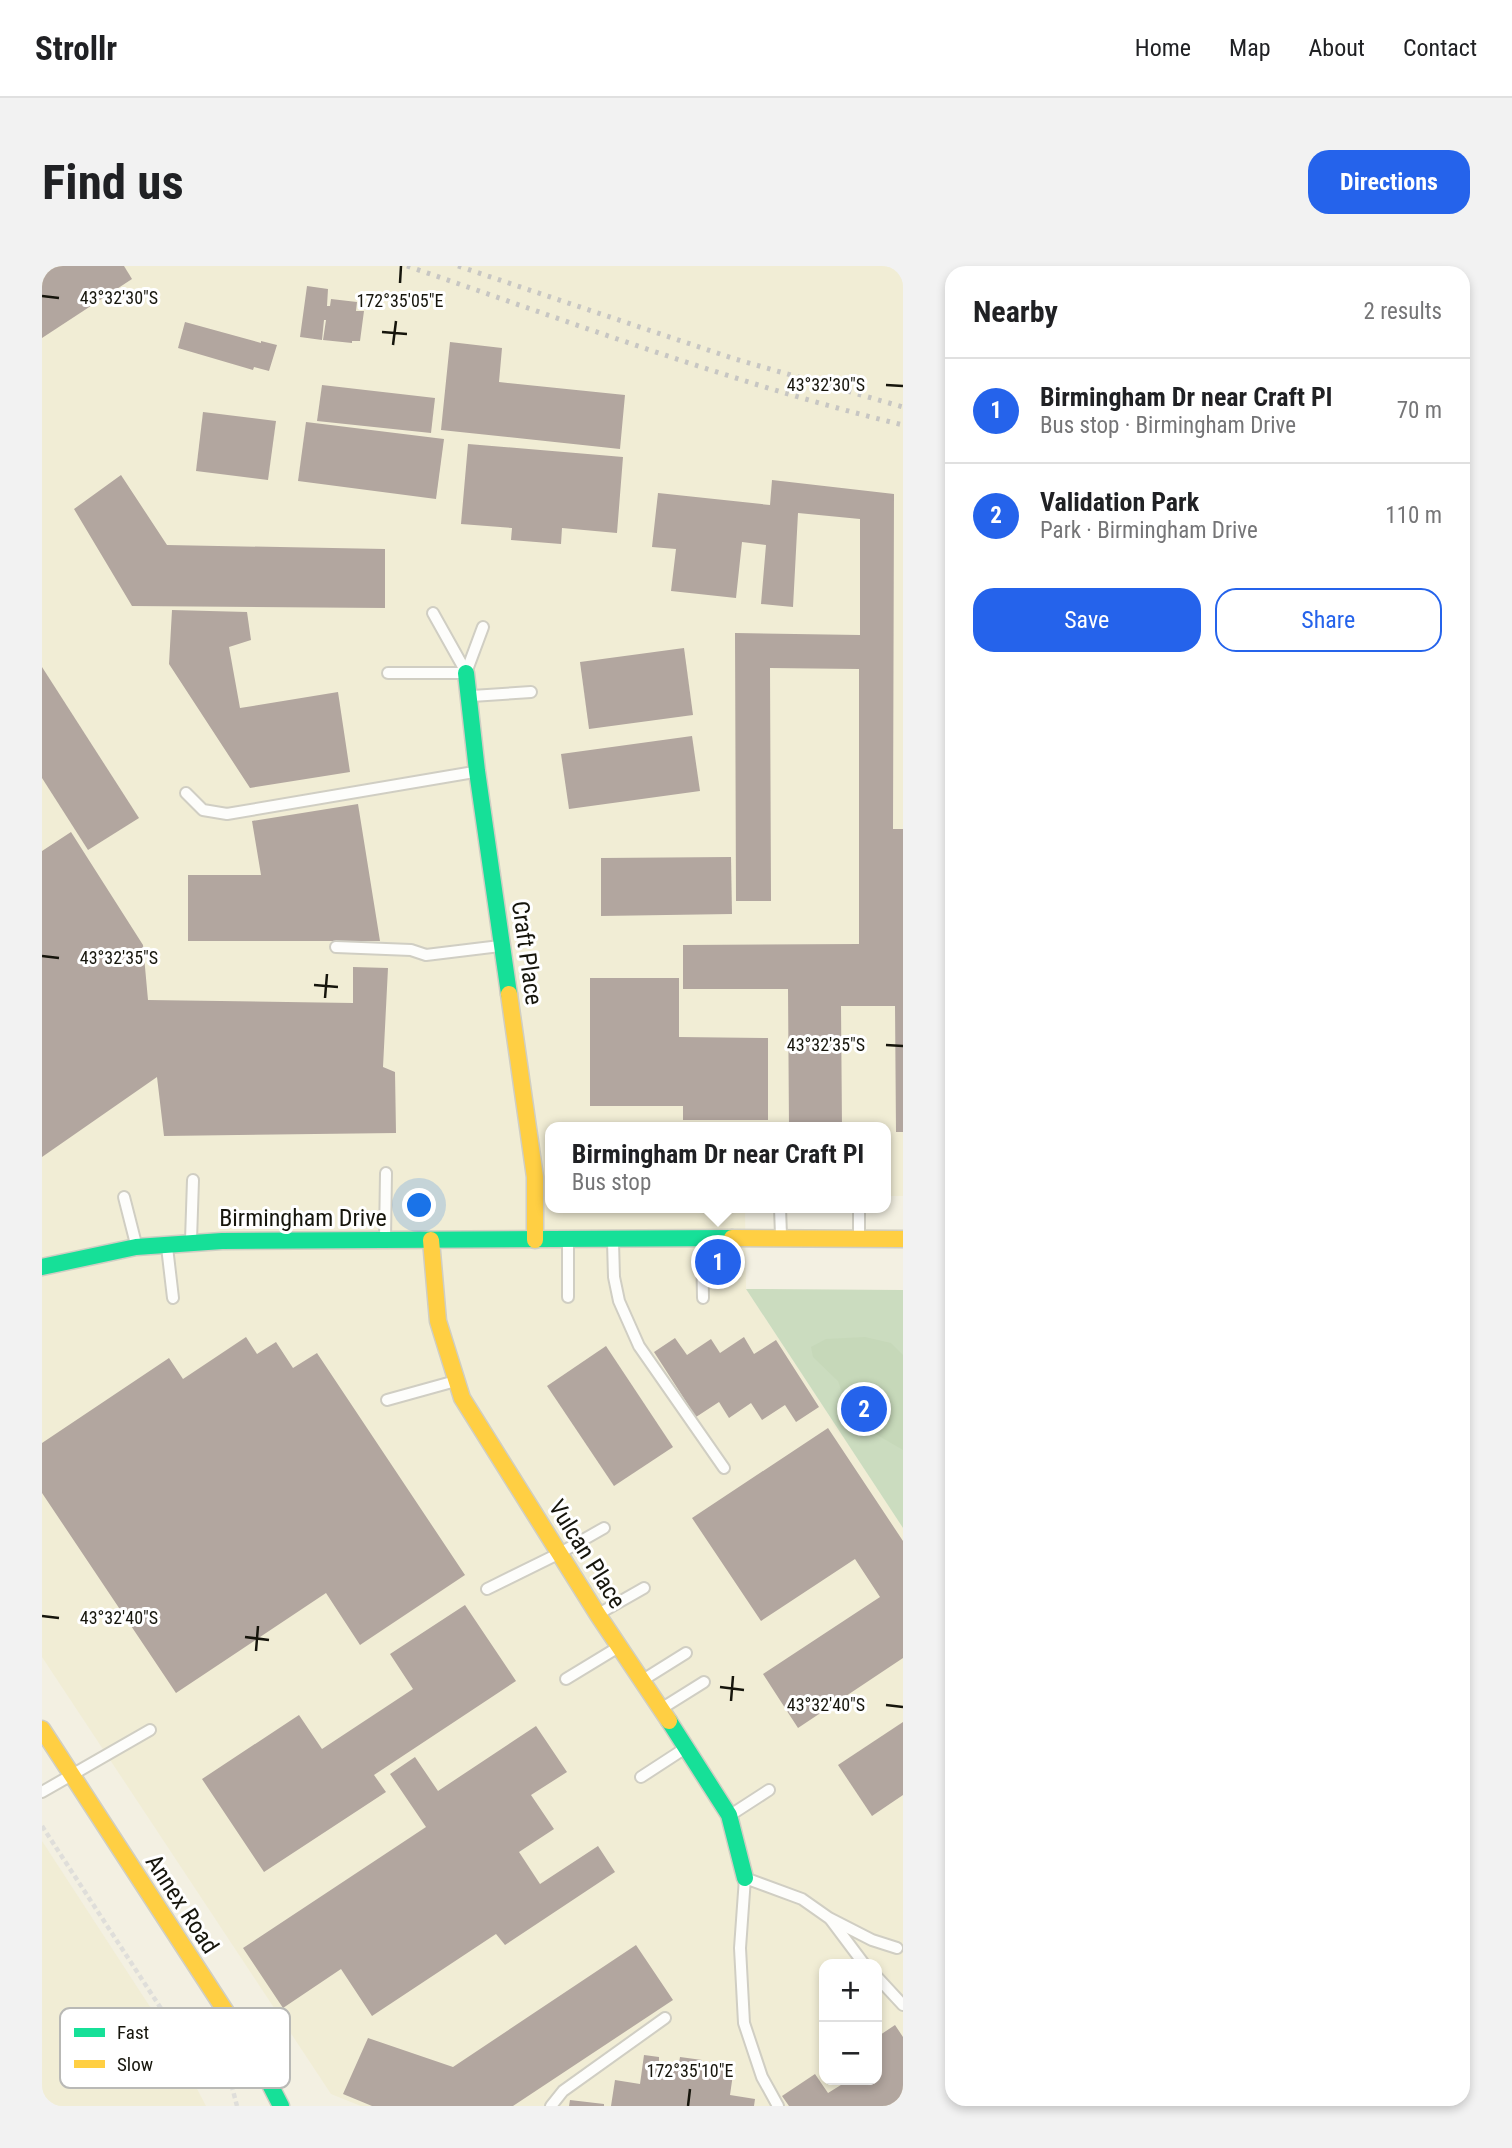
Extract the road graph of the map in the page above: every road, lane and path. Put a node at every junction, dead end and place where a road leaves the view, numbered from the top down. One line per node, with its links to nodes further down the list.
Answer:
1 (433, 613): 4 (lane)
2 (483, 627): 4 (lane)
3 (388, 673): 4 (lane)
4 (466, 673): 6 (street, Craft Place)
5 (531, 692): 6 (lane)
6 (470, 696): 7 (street, Craft Place)
7 (477, 771): 8 (lane); 9 (street, Craft Place)
8 (186, 793)
9 (503, 946): 10 (lane); 22 (street, Craft Place)
10 (336, 947)
11 (386, 1173): 20 (lane)
12 (193, 1180): 25 (lane)
13 (124, 1197): 27 (lane)
14 (780, 1213): 17 (lane)
15 (859, 1213): 18 (lane)
16 (702, 1238): 17 (street, Birmingham Drive); 24 (street, Birmingham Drive); 31 (lane)
17 (781, 1238): 18 (street, Birmingham Drive)
18 (859, 1239): 19 (street, Birmingham Drive)
19 (903, 1239)
20 (385, 1240): 21 (street, Birmingham Drive); 25 (street, Birmingham Drive)
21 (431, 1240): 22 (street, Birmingham Drive); 32 (street, Vulcan Place)
22 (535, 1240): 23 (street, Birmingham Drive)
23 (568, 1240): 24 (street, Birmingham Drive); 29 (lane)
24 (613, 1240): 34 (lane)
25 (192, 1242): 26 (street, Birmingham Drive)
26 (166, 1244): 27 (street, Birmingham Drive); 30 (lane)
27 (136, 1247): 28 (street, Birmingham Drive)
28 (42, 1267)
29 (568, 1297)
30 (173, 1298)
31 (703, 1298)
32 (455, 1381): 33 (lane); 36 (street, Vulcan Place)
33 (387, 1400)
34 (724, 1468)
35 (604, 1528): 36 (lane)
36 (560, 1553): 38 (lane); 39 (street, Vulcan Place)
37 (644, 1588): 39 (lane)
38 (487, 1589)
39 (598, 1615): 40 (street, Vulcan Place)
40 (619, 1647): 42 (lane); 43 (street, Vulcan Place)
41 (686, 1653): 43 (lane)
42 (566, 1679)
43 (643, 1679): 45 (street, Vulcan Place)
44 (704, 1682): 45 (lane)
45 (662, 1709): 48 (street, Vulcan Place)
46 (42, 1728): 49 (street, Annex Road)
47 (150, 1730): 49 (lane)
48 (686, 1747): 50 (lane); 53 (street, Vulcan Place)
49 (72, 1775): 52 (lane); 62 (street, Annex Road)
50 (641, 1777)
51 (769, 1790): 53 (lane)
52 (42, 1792)
53 (729, 1815): 55 (street, Vulcan Place)
54 (42, 1826): 61 (path)
55 (745, 1878): 56 (lane); 69 (lane)
56 (829, 1918): 57 (lane); 58 (lane)
57 (897, 1948)
58 (860, 1959)
59 (882, 1982): 60 (lane)
60 (903, 2005)
61 (161, 2008)
62 (223, 2008)
63 (665, 2018): 68 (lane)
64 (233, 2088): 66 (path)
65 (272, 2088): 67 (street, Annex Road)
66 (237, 2106)
67 (281, 2106)
68 (551, 2106)
69 (778, 2106)

